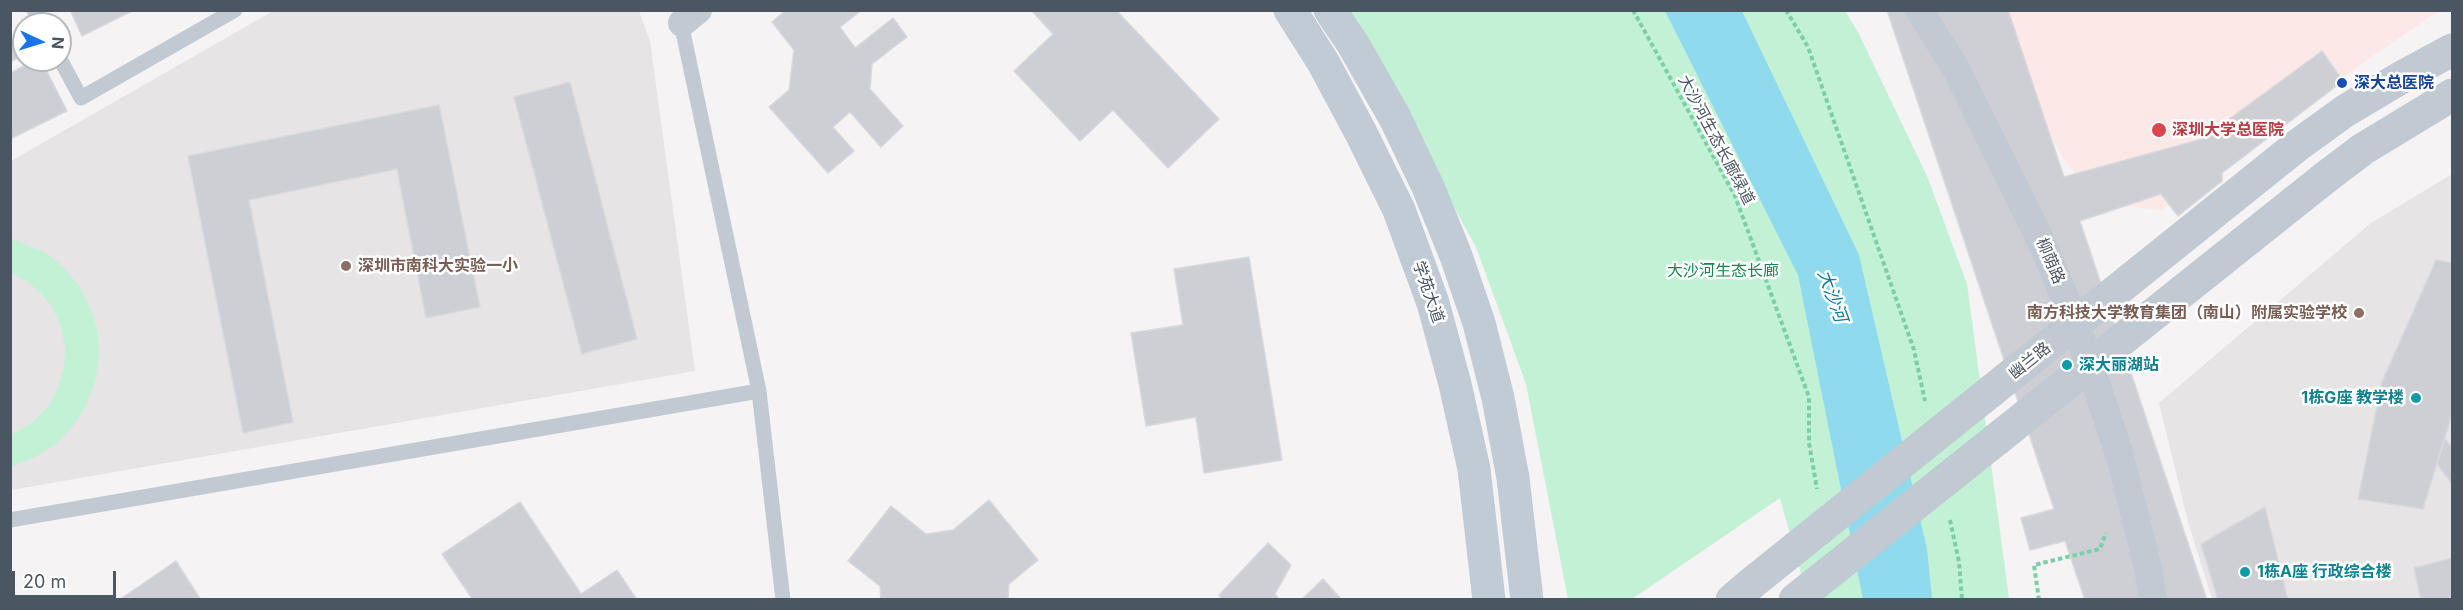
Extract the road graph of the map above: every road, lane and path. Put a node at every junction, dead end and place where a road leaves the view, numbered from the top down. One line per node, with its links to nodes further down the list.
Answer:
1 (235, 10): 9 (lane)
2 (1290, 10): 21 (main road, 学苑大道)
3 (1330, 10): 22 (main road)
4 (1633, 10): 15 (path, 大沙河生态长廊绿道)
5 (1786, 10): 14 (path)
6 (1919, 10): 11 (street, 柳荫路)
7 (686, 15): 13 (lane)
8 (2452, 50): 11 (street, 幽兰路)
9 (67, 72)
10 (2452, 95): 12 (street)
11 (2076, 324): 12 (street, 柳荫路); 19 (street, 幽兰路, bridge)
12 (2090, 365): 23 (street, bridge); 26 (street, 柳荫路)
13 (759, 391): 17 (lane); 20 (lane)
14 (1926, 406)
15 (1819, 499)
16 (1949, 517): 24 (path)
17 (10, 520)
18 (2107, 530): 25 (path)
19 (1742, 591)
20 (783, 600)
21 (1489, 600)
22 (1527, 600)
23 (1795, 600)
24 (1962, 600)
25 (2039, 600)
26 (2153, 600)

